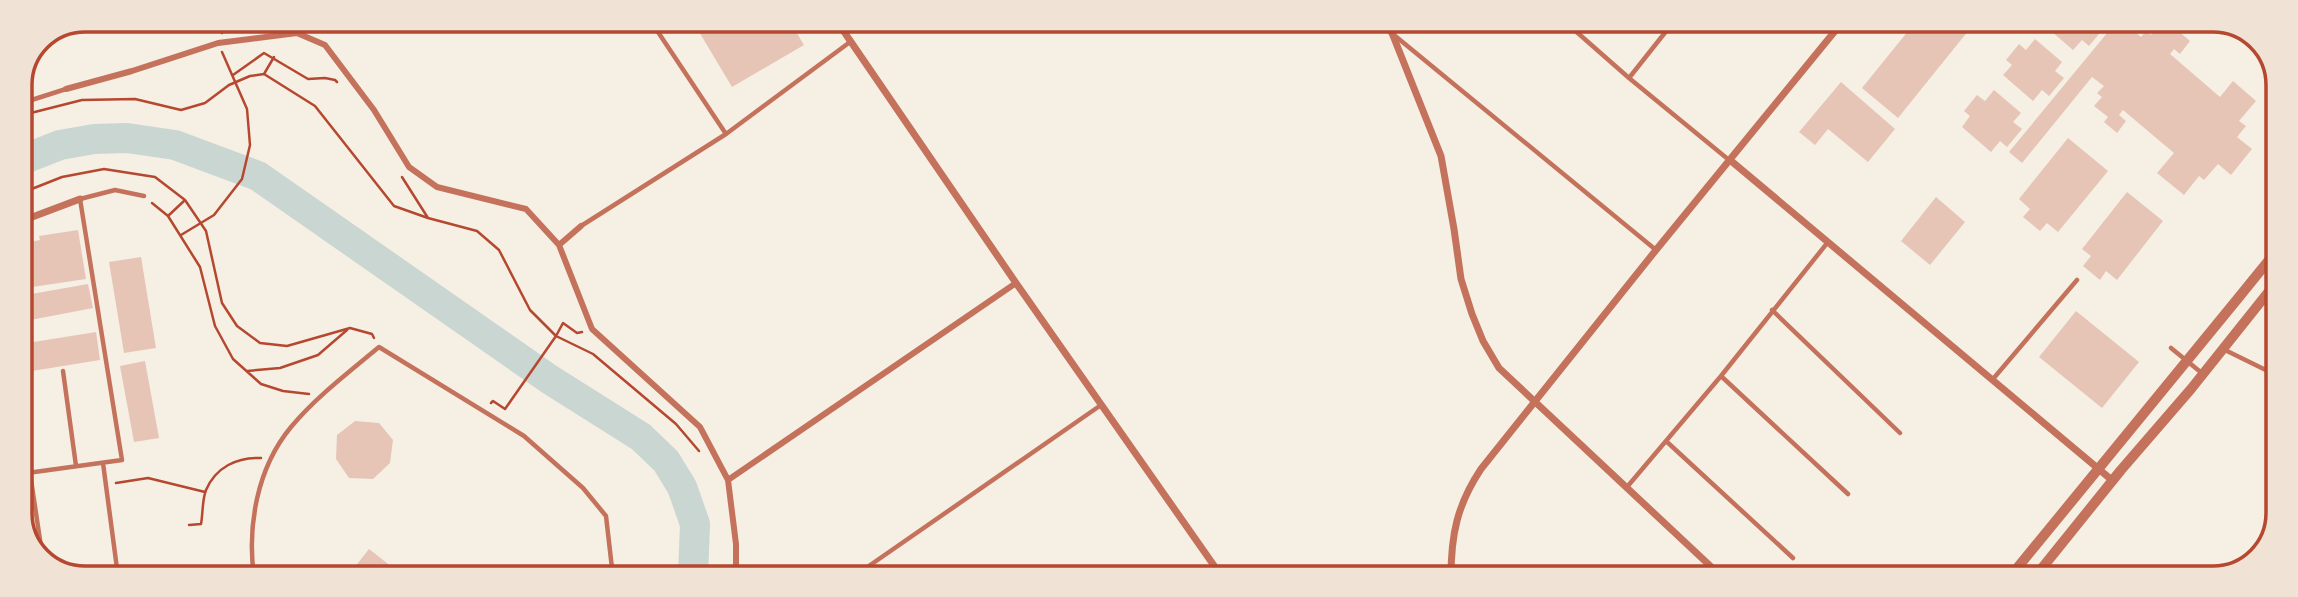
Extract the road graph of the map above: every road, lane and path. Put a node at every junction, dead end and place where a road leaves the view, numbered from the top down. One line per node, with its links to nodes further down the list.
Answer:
1 (658, 32): 17 (lane)
2 (843, 32): 8 (street)
3 (1577, 32): 12 (lane)
4 (1665, 32): 12 (lane)
5 (1834, 32): 18 (street)
6 (1392, 33): 31 (lane); 52 (street)
7 (218, 43): 11 (path); 13 (street); 30 (street)
8 (850, 43): 17 (lane); 34 (street)
9 (274, 57): 10 (path); 11 (path); 14 (path)
10 (264, 74): 16 (path); 26 (path)
11 (233, 75): 28 (path)
12 (1629, 78): 18 (lane)
13 (66, 89): 15 (lane)
14 (342, 89)
15 (32, 100)
16 (32, 113)
17 (726, 134): 27 (lane)
18 (1730, 160): 29 (street); 31 (street)
19 (400, 173): 26 (path)
20 (32, 189): 23 (path)
21 (144, 196): 22 (lane); 24 (path)
22 (80, 199): 25 (street); 58 (lane)
23 (185, 200): 24 (path); 37 (path)
24 (168, 216): 28 (path)
25 (32, 217)
26 (428, 219): 39 (path)
27 (581, 226): 30 (street)
28 (181, 235): 45 (path)
29 (1828, 242): 36 (lane); 49 (street)
30 (559, 245): 38 (street)
31 (1656, 250): 52 (street)
32 (2266, 265): 43 (street)
33 (2077, 280): 49 (lane)
34 (1016, 283): 53 (street); 62 (street)
35 (2266, 295): 42 (street)
36 (1772, 310): 48 (lane); 54 (lane)
37 (350, 328): 40 (path); 45 (path)
38 (592, 329): 39 (path); 62 (street)
39 (556, 336): 51 (path); 56 (path)
40 (379, 347): 50 (lane); 77 (lane)
41 (2171, 348): 43 (lane)
42 (2222, 349): 44 (lane); 47 (street)
43 (2188, 362): 47 (lane); 60 (street)
44 (2266, 370)
45 (245, 371): 50 (path)
46 (63, 372): 59 (lane)
47 (2203, 374): 63 (street)
48 (1721, 376): 55 (lane); 68 (lane)
49 (1992, 380): 60 (street)
50 (322, 395): 57 (lane)
51 (493, 401)
52 (1535, 401): 66 (street); 81 (street)
53 (1101, 405): 79 (lane); 80 (street)
54 (1900, 433)
55 (1666, 441): 66 (lane); 73 (lane)
56 (703, 456)
57 (270, 460): 67 (path); 76 (lane)
58 (103, 463): 59 (lane); 64 (lane)
59 (76, 466): 61 (lane)
60 (2098, 469): 63 (street); 72 (street)
61 (32, 473)
62 (728, 480): 78 (street)
63 (2113, 481): 74 (street)
64 (106, 485): 67 (path); 75 (lane)
65 (32, 487): 70 (lane)
66 (1627, 487): 82 (street)
67 (205, 492): 69 (path)
68 (1848, 494)
69 (189, 525)
70 (39, 536): 71 (lane)
71 (40, 540)
72 (2033, 549): 74 (lane); 83 (street)
73 (1793, 558)
74 (2047, 562): 84 (street)
75 (117, 566)
76 (252, 566)
77 (612, 566)
78 (736, 566)
79 (869, 566)
80 (1214, 566)
81 (1452, 566)
82 (1710, 566)
83 (2019, 566)
84 (2044, 566)

